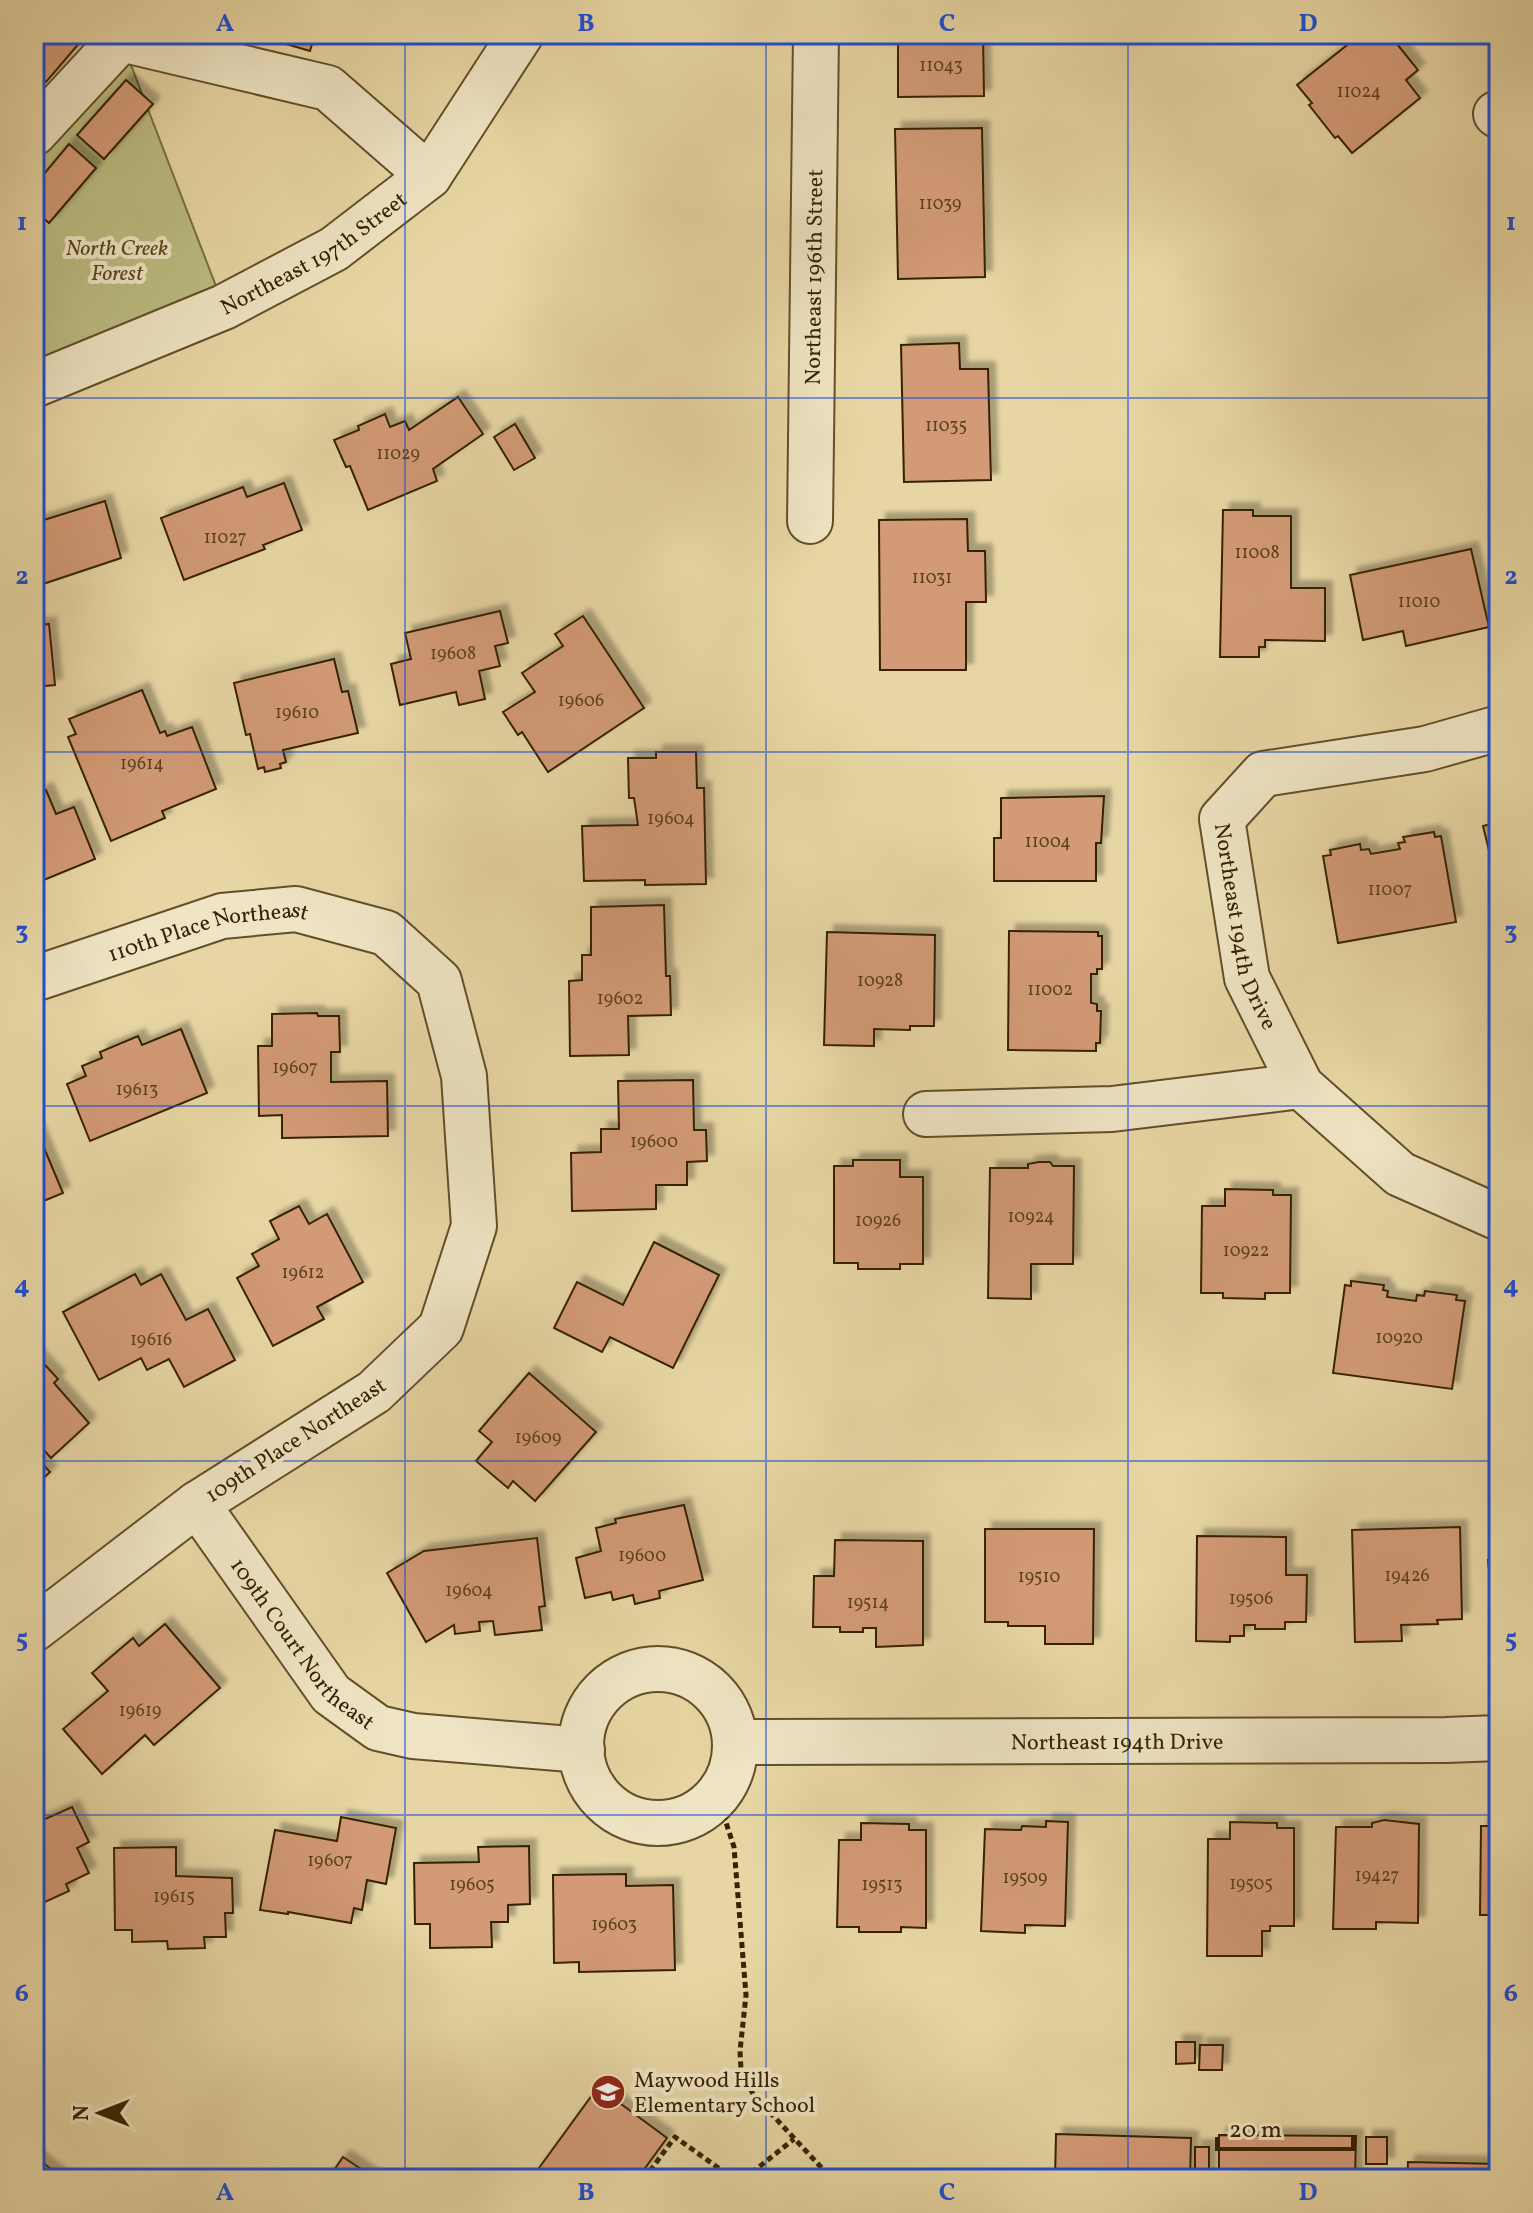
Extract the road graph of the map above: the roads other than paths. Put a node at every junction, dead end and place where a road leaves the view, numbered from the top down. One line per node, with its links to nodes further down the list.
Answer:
1 (521, 34): 4 (street, Northeast 197th Street)
2 (816, 34): 6 (street, Northeast 196th Street)
3 (34, 133): 4 (street)
4 (429, 176): 5 (street, Northeast 197th Street)
5 (34, 385)
6 (810, 521)
7 (1499, 728): 10 (street, Northeast 194th Drive)
8 (386, 933): 9 (street, 110th Place Northeast); 13 (street, 109th Place Northeast)
9 (34, 979)
10 (1301, 1086): 11 (street); 12 (street, Northeast 194th Drive)
11 (926, 1114)
12 (1499, 1218)
13 (197, 1504): 14 (street, 109th Place Northeast); 17 (street, 109th Court Northeast)
14 (34, 1629)
15 (1499, 1738): 16 (street, Northeast 194th Drive)
16 (735, 1742): 17 (street); 17 (street)
17 (582, 1750)

